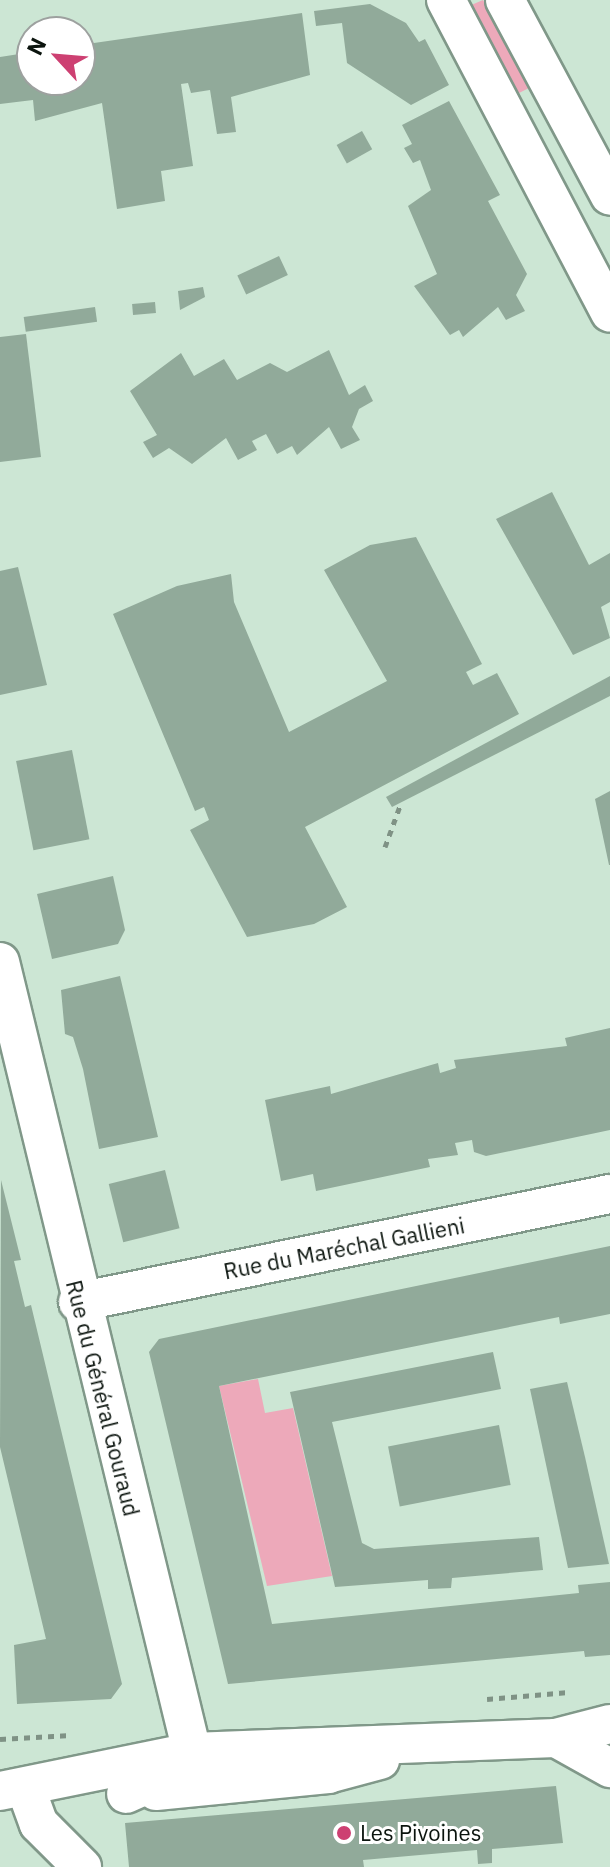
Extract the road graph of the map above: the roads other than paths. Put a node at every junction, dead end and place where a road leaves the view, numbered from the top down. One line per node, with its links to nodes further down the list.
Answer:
1 (446, 0): 4 (street)
2 (505, 0): 3 (street)
3 (610, 196)
4 (610, 313)
5 (0, 962): 7 (street, Rue du Général Gouraud)
6 (610, 1194): 7 (street, Rue du Maréchal Gallieni)
7 (78, 1302): 11 (street, Rue du Général Gouraud)
8 (610, 1724): 9 (street)
9 (556, 1738): 10 (street); 12 (street)
10 (440, 1745): 11 (street); 14 (street)
11 (192, 1752): 13 (street); 14 (street)
12 (610, 1768)
13 (13, 1790): 14 (street); 15 (street)
14 (126, 1794)
15 (82, 1867)

